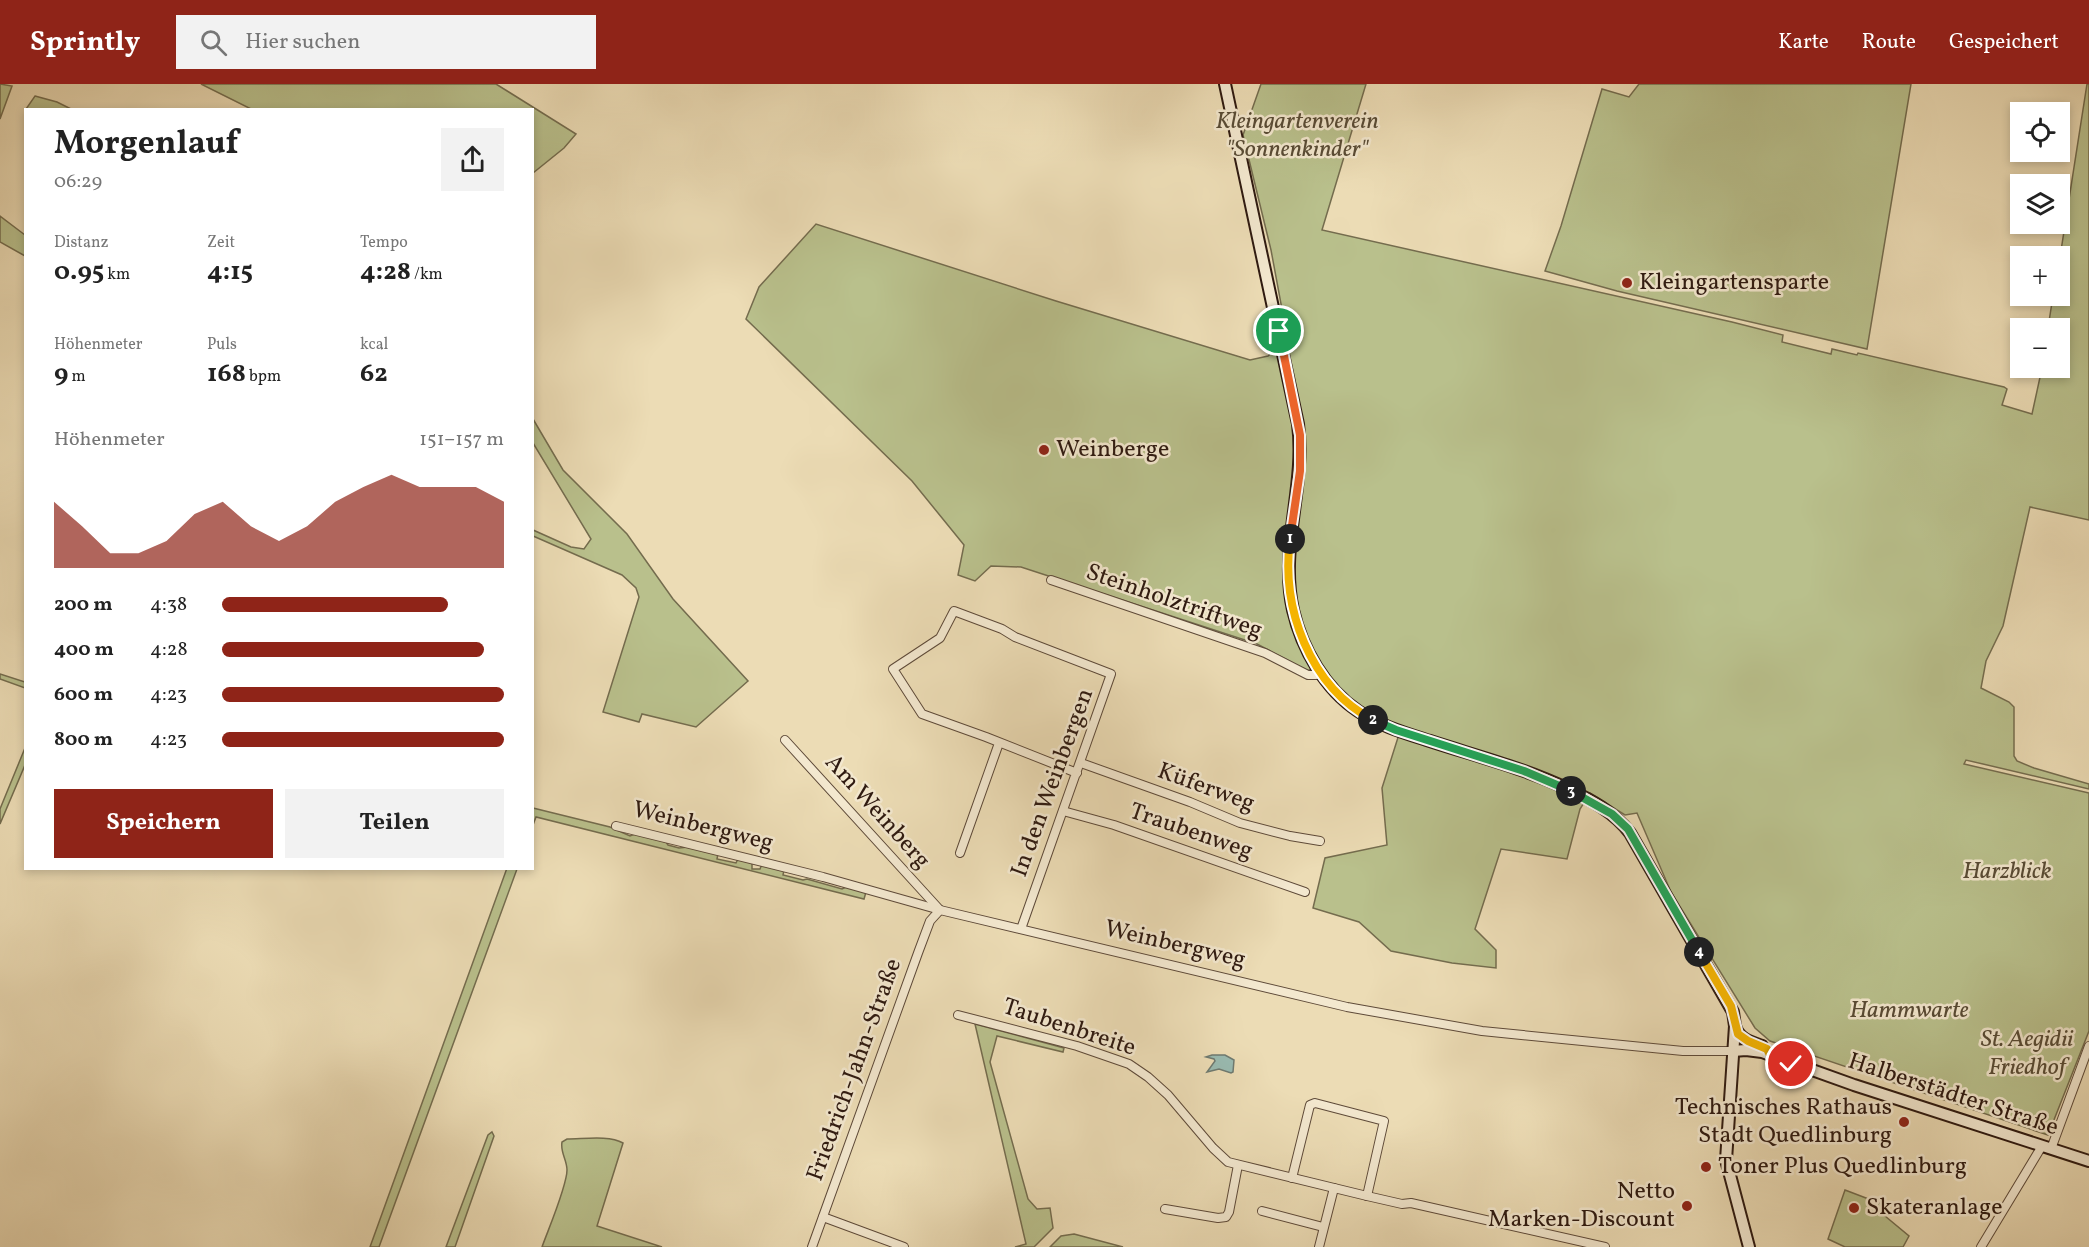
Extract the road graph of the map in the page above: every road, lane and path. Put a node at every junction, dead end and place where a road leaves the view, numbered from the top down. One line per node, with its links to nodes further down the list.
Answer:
1 (1225, 84): 16 (main road)
2 (1051, 580): 3 (street, Steinholztriftweg)
3 (1316, 675)
4 (785, 740): 13 (street, Am Weinberg)
5 (999, 743): 6 (street, In den Weinbergen); 7 (street); 11 (street)
6 (1081, 763): 7 (street, In den Weinbergen); 10 (street, Küferweg)
7 (1077, 773): 8 (street, In den Weinbergen)
8 (1063, 810): 12 (street, Traubenweg); 14 (street, In den Weinbergen)
9 (616, 826): 13 (street, Weinbergweg)
10 (1320, 841)
11 (960, 853)
12 (1305, 892)
13 (940, 910): 14 (street, Weinbergweg); 28 (street, Friedrich-Jahn-Straße)
14 (1021, 929): 18 (street, Weinbergweg)
15 (958, 1015): 22 (street, Taubenbreite)
16 (1735, 1026): 18 (main road); 19 (main road)
17 (2089, 1046): 20 (street)
18 (1733, 1051): 19 (main road); 34 (main road)
19 (1770, 1055): 20 (main road, Halberstädter Straße)
20 (2047, 1147): 21 (main road, Halberstädter Straße); 35 (street)
21 (2089, 1161)
22 (1238, 1165): 23 (street, Taubenbreite); 26 (street)
23 (1292, 1178): 24 (street, Taubenbreite); 25 (street)
24 (1334, 1188): 25 (street, Taubenbreite); 29 (street)
25 (1366, 1196): 33 (street, Taubenbreite)
26 (1165, 1209)
27 (1262, 1211): 29 (street)
28 (823, 1217): 30 (street, Friedrich-Jahn-Straße); 31 (street)
29 (1323, 1227): 32 (street)
30 (812, 1247)
31 (904, 1247)
32 (1319, 1247)
33 (1605, 1247)
34 (1749, 1247)
35 (1981, 1247)

